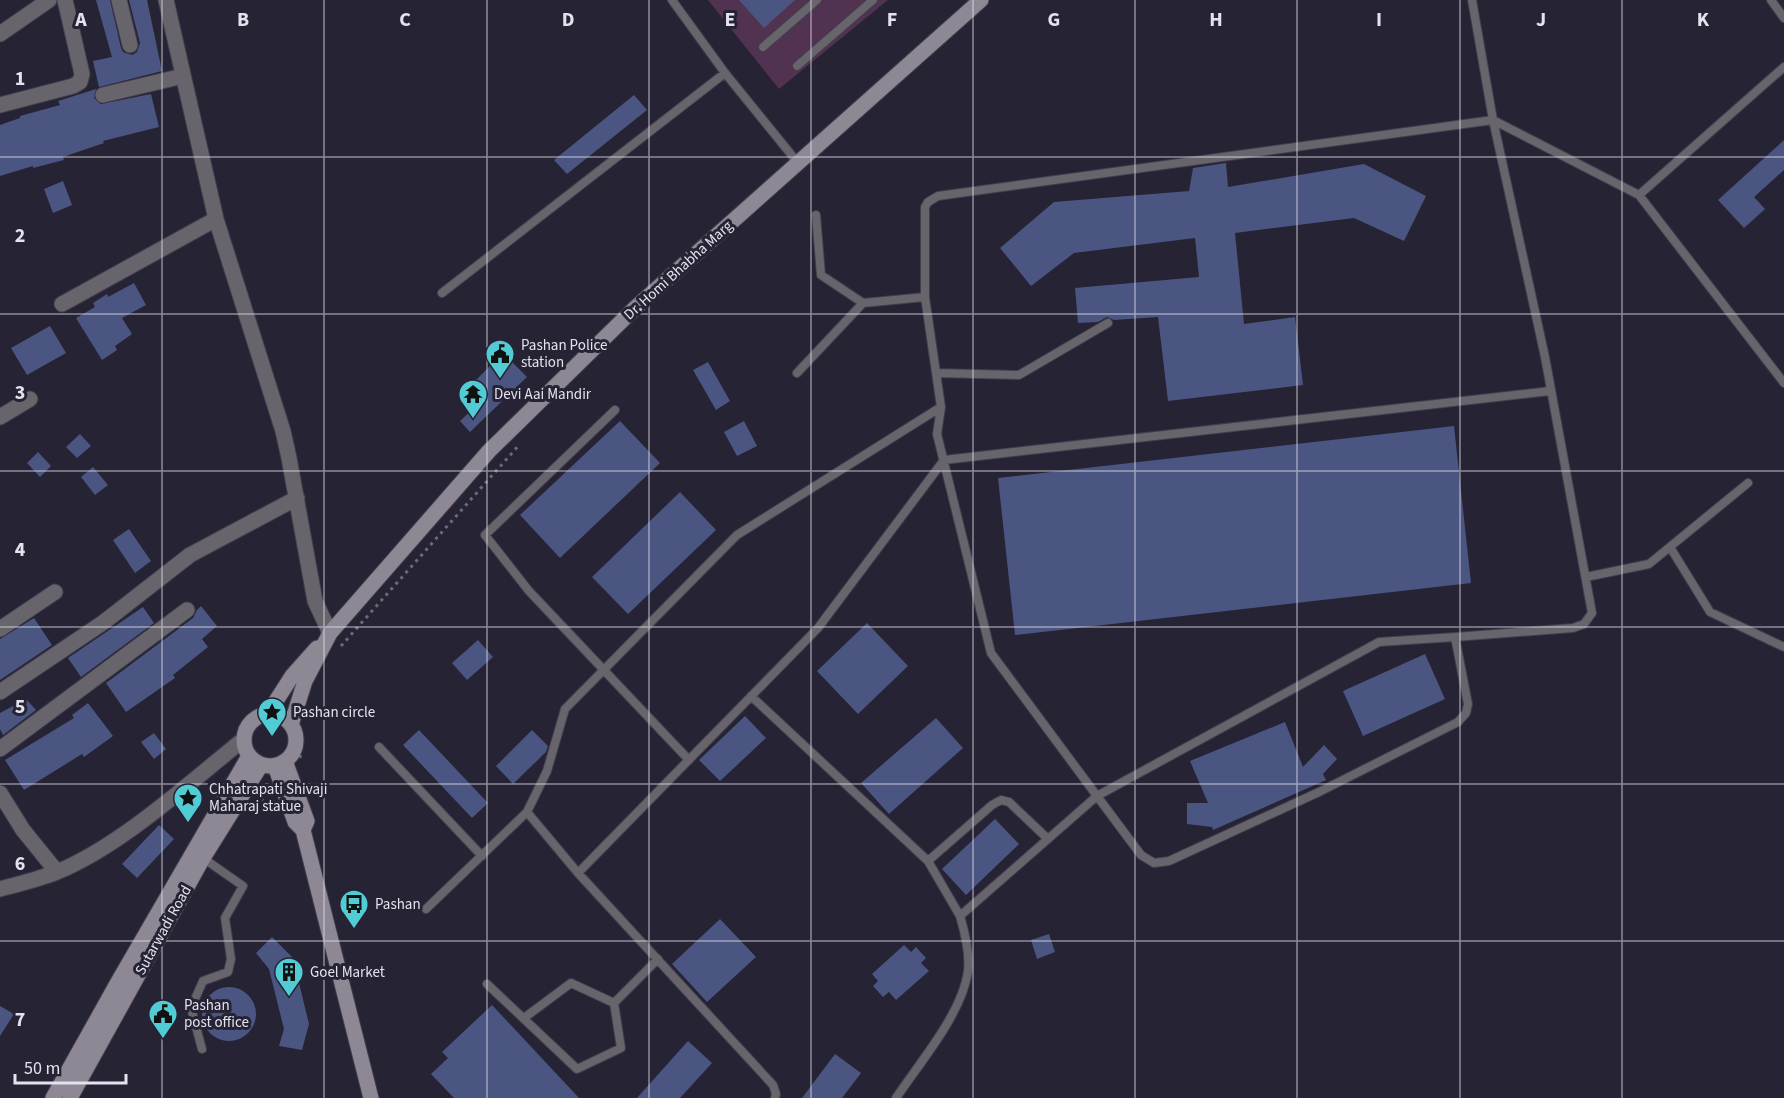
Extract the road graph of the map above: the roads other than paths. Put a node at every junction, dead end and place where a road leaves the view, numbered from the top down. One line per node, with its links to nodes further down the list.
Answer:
1 (49, 0): 12 (street)
2 (65, 0): 20 (street)
3 (119, 0): 13 (street)
4 (166, 0): 18 (street)
5 (672, 0): 17 (lane)
6 (817, 0): 14 (lane)
7 (871, 0): 15 (lane)
8 (981, 0): 22 (main road, Dr. Homi Bhabha Marg)
9 (1472, 0): 21 (lane)
10 (1771, 0): 11 (lane)
11 (1784, 18)
12 (0, 34)
13 (130, 45)
14 (763, 47)
15 (797, 66)
16 (1784, 67): 23 (lane)
17 (725, 73): 22 (lane); 26 (lane)
18 (183, 76): 19 (street); 25 (street)
19 (103, 95)
20 (0, 105)
21 (1493, 120): 23 (lane); 27 (lane); 34 (lane)
22 (798, 163): 48 (main road, Dr. Homi Bhabha Marg)
23 (1639, 195): 33 (lane)
24 (816, 215): 28 (lane)
25 (216, 219): 29 (street); 41 (street)
26 (442, 293)
27 (925, 297): 28 (lane); 32 (lane)
28 (863, 303): 31 (lane)
29 (62, 304)
30 (1108, 323): 32 (lane)
31 (797, 373)
32 (936, 373): 36 (lane)
33 (1784, 383)
34 (1550, 391): 39 (lane); 43 (lane)
35 (30, 399): 38 (street)
36 (941, 407): 39 (lane); 50 (lane)
37 (615, 410): 50 (lane)
38 (0, 417)
39 (944, 460): 52 (lane); 61 (lane)
40 (1748, 483): 42 (lane)
41 (297, 498): 48 (street); 51 (street)
42 (1670, 547): 43 (lane); 49 (lane)
43 (1586, 577): 47 (lane)
44 (55, 592): 46 (street)
45 (187, 610): 57 (street)
46 (0, 629)
47 (1455, 637): 61 (lane); 61 (lane)
48 (330, 643): 53 (main road, Dr. Homi Bhabha Marg); 54 (main road, Dr. Homi Bhabha Marg)
49 (1784, 647)
50 (604, 671): 58 (lane); 62 (lane)
51 (0, 692)
52 (751, 696): 58 (lane); 66 (lane)
53 (267, 714): 54 (main road); 55 (main road)
54 (297, 726): 59 (main road, Dr. Homi Bhabha Marg)
55 (244, 739): 59 (main road); 67 (street)
56 (379, 747): 64 (lane)
57 (0, 749)
58 (689, 760): 68 (lane)
59 (274, 763): 65 (main road, Sutarwadi Road); 77 (main road); 79 (main road)
60 (0, 794): 67 (street)
61 (1097, 796): 63 (lane)
62 (527, 812): 64 (lane); 68 (lane)
63 (1048, 839): 66 (lane); 71 (lane)
64 (482, 856): 70 (lane)
65 (203, 858): 76 (lane); 78 (main road, Sutarwadi Road)
66 (928, 861): 71 (lane)
67 (57, 872): 69 (street)
68 (578, 873): 72 (lane)
69 (0, 889)
70 (426, 909)
71 (960, 916): 81 (lane)
72 (658, 959): 74 (lane); 80 (lane)
73 (488, 984): 75 (lane)
74 (614, 1003): 75 (lane); 75 (lane)
75 (524, 1018)
76 (202, 1049)
77 (53, 1098)
78 (70, 1098)
79 (371, 1098)
80 (775, 1098)
81 (896, 1098)

